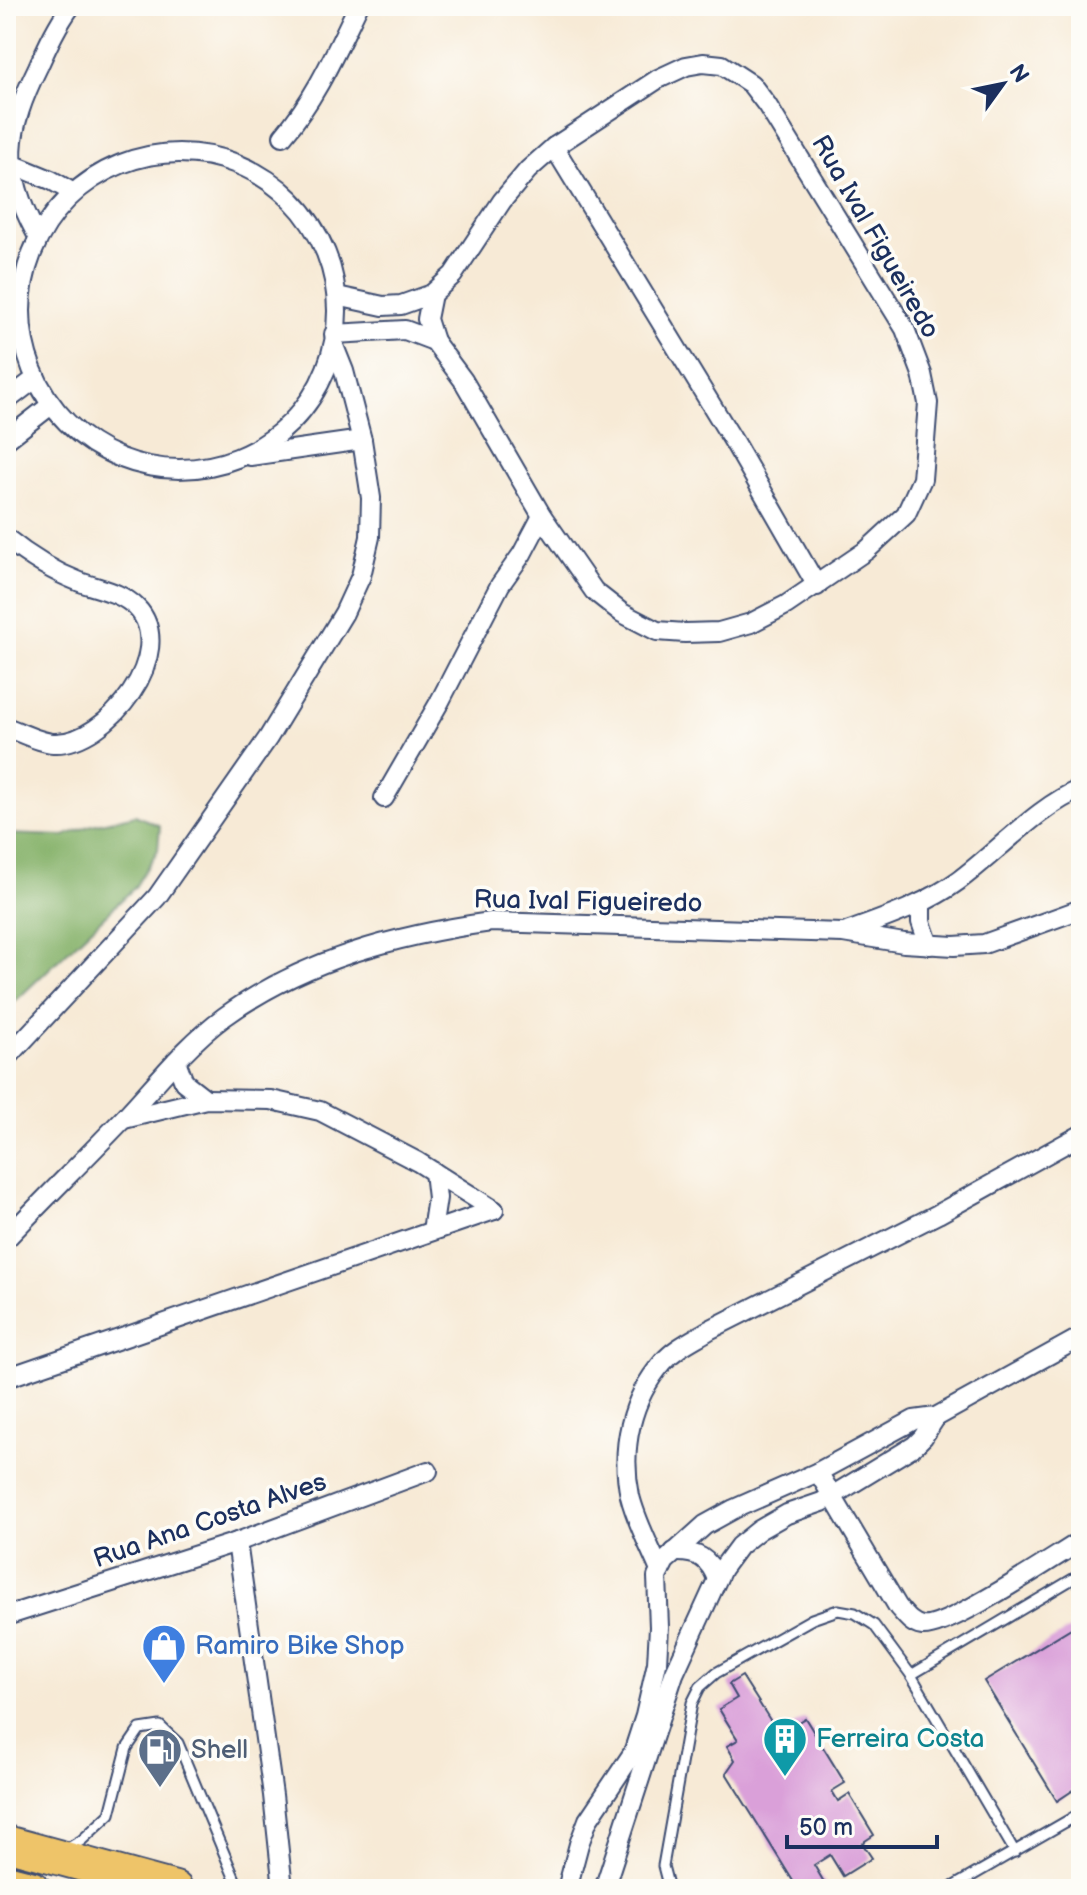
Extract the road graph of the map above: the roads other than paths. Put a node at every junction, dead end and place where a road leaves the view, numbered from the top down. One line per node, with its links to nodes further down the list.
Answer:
1 (71, 6): 5 (street)
2 (358, 6): 3 (street)
3 (283, 136)
4 (554, 147): 8 (street, Rua Ival Figueiredo); 22 (street); 22 (street, Rua Ival Figueiredo)
5 (12, 164): 6 (street); 7 (street)
6 (72, 192): 7 (street); 9 (street)
7 (36, 233): 12 (street)
8 (432, 294): 9 (street, Rua Ival Figueiredo); 11 (street)
9 (337, 296): 10 (street)
10 (334, 340): 11 (street); 16 (street); 17 (street)
11 (434, 341): 18 (street, Rua Ival Figueiredo)
12 (35, 379): 13 (street); 14 (street)
13 (6, 401)
14 (51, 405): 15 (street); 17 (street)
15 (6, 440)
16 (362, 440): 17 (street); 30 (street)
17 (243, 457)
18 (542, 516): 20 (street, Rua Ival Figueiredo); 21 (street)
19 (6, 538): 23 (street)
20 (559, 541): 21 (street); 22 (street, Rua Ival Figueiredo)
21 (522, 554): 25 (street)
22 (817, 586)
23 (6, 727)
24 (1081, 789): 26 (street, Rua Ival Figueiredo)
25 (384, 798)
26 (921, 903): 28 (street, Rua Ival Figueiredo); 29 (street)
27 (1081, 909): 29 (street, Rua Ival Figueiredo)
28 (843, 933): 29 (street, Rua Ival Figueiredo); 31 (street, Rua Ival Figueiredo)
29 (929, 945)
30 (6, 1059)
31 (176, 1061): 32 (street); 33 (street, Rua Ival Figueiredo)
32 (206, 1099): 33 (street); 35 (street)
33 (124, 1119): 37 (street, Rua Ival Figueiredo)
34 (1081, 1135): 47 (street)
35 (434, 1172): 36 (street); 36 (street)
36 (432, 1231): 39 (street)
37 (6, 1239)
38 (1081, 1337): 40 (street)
39 (6, 1378)
40 (936, 1417): 42 (street); 43 (street)
41 (428, 1471): 45 (street, Rua Ana Costa Alves)
42 (818, 1472): 43 (street); 46 (street)
43 (831, 1496): 44 (street); 49 (street)
44 (1081, 1541)
45 (237, 1542): 50 (street, Rua Ana Costa Alves); 64 (street)
46 (674, 1552): 47 (street); 49 (street)
47 (660, 1571): 51 (street)
48 (1081, 1574): 53 (lane)
49 (717, 1579): 52 (street)
50 (6, 1616)
51 (659, 1632): 52 (street); 58 (street)
52 (689, 1640): 60 (street)
53 (911, 1675): 56 (lane); 66 (lane)
54 (1081, 1813): 56 (lane)
55 (9, 1843): 57 (highway)
56 (1015, 1852): 67 (lane)
57 (54, 1856): 62 (highway); 63 (lane)
58 (573, 1869): 60 (street); 65 (street)
59 (6, 1882): 61 (highway)
60 (606, 1884)
61 (33, 1889)
62 (175, 1889)
63 (239, 1889)
64 (283, 1889)
65 (567, 1889)
66 (669, 1889)
67 (949, 1889)

